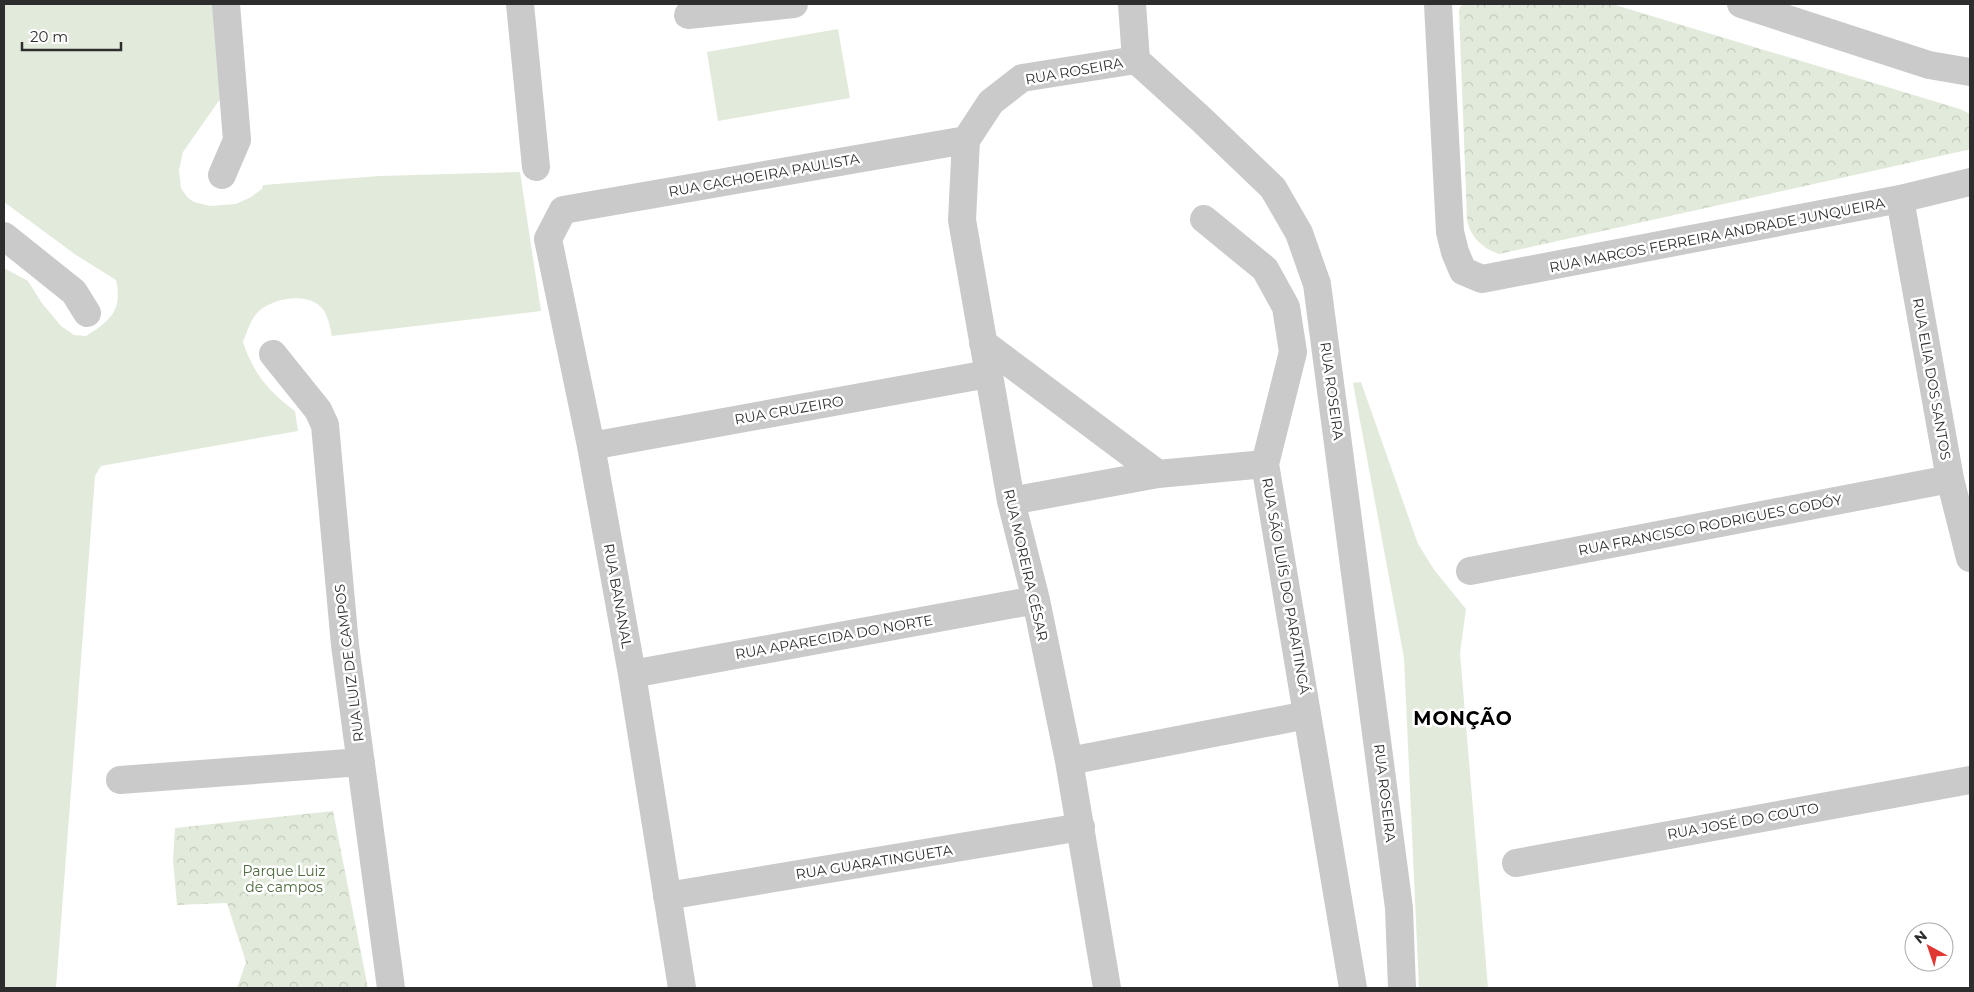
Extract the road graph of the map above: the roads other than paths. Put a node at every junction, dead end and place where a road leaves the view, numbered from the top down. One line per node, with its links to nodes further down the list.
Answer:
1 (226, 4): 14 (street)
2 (520, 4): 13 (street)
3 (794, 4): 7 (street)
4 (1132, 4): 8 (street)
5 (1438, 4): 16 (street, RUA MARCOS FERREIRA ANDRADE JUNQUEIRA)
6 (1741, 4): 9 (street)
7 (688, 15)
8 (1136, 60): 12 (street, RUA ROSEIRA); 45 (street, RUA ROSEIRA)
9 (1929, 65): 10 (street); 11 (street)
10 (1970, 72)
11 (1970, 90)
12 (966, 140): 17 (street, RUA CACHOEIRA PAULISTA); 21 (street, RUA MOREIRA CÉSAR)
13 (536, 166)
14 (222, 175)
15 (1970, 182): 16 (street, RUA MARCOS FERREIRA ANDRADE JUNQUEIRA)
16 (1900, 199): 27 (street, RUA ELIA DOS SANTOS)
17 (563, 210): 24 (street, RUA BANANAL)
18 (1204, 219): 25 (street, RUA SÃO LUÍS DO PARAITINGÁ)
19 (4, 236): 20 (street)
20 (87, 313)
21 (983, 343): 23 (street, RUA MOREIRA CÉSAR); 26 (street)
22 (273, 354): 35 (street, RUA LUIZ DE CAMPOS)
23 (988, 374): 24 (street, RUA CRUZEIRO); 28 (street, RUA MOREIRA CÉSAR)
24 (591, 446): 32 (street, RUA BANANAL)
25 (1265, 464): 26 (street); 33 (street, RUA SÃO LUÍS DO PARAITINGÁ)
26 (1158, 474): 28 (street)
27 (1950, 479): 29 (street, RUA ELIA DOS SANTOS); 30 (street, RUA FRANCISCO RODRIGUES GODÓY)
28 (1011, 501): 31 (street, RUA MOREIRA CÉSAR)
29 (1970, 558)
30 (1470, 571)
31 (1036, 600): 32 (street, RUA APARECIDA DO NORTE); 34 (street, RUA MOREIRA CÉSAR)
32 (632, 674): 40 (street, RUA BANANAL)
33 (1308, 715): 34 (street); 44 (street, RUA SÃO LUÍS DO PARAITINGÁ)
34 (1068, 761): 38 (street, RUA MOREIRA CÉSAR)
35 (361, 762): 36 (street); 41 (street, RUA LUIZ DE CAMPOS)
36 (120, 780)
37 (1970, 780): 39 (street, RUA JOSÉ DO COUTO)
38 (1081, 828): 40 (street, RUA GUARATINGUETA); 43 (street, RUA MOREIRA CÉSAR)
39 (1516, 862)
40 (667, 896): 42 (street, RUA BANANAL)
41 (391, 988)
42 (682, 988)
43 (1107, 988)
44 (1353, 988)
45 (1402, 988)

